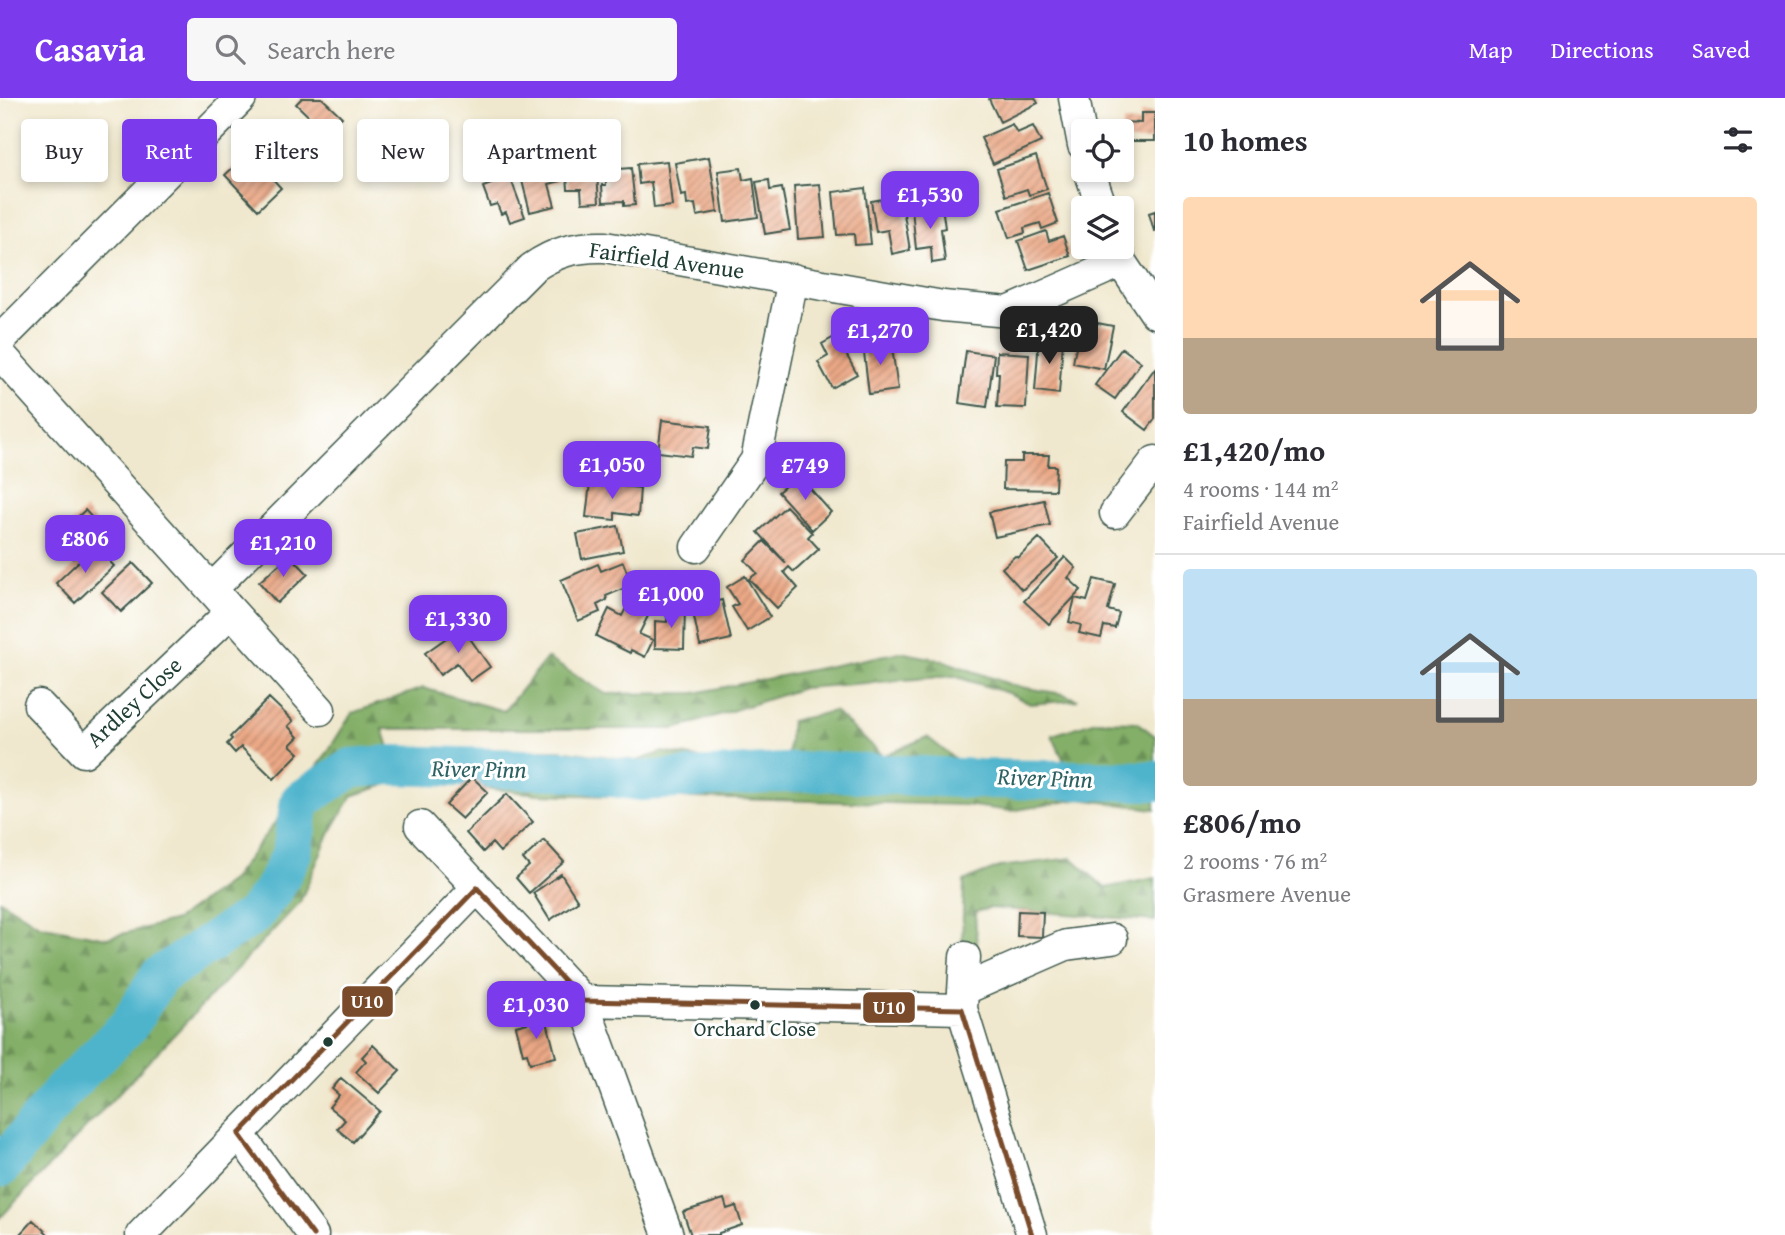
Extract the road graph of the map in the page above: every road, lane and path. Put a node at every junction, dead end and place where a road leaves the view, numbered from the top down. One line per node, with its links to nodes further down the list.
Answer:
1 (241, 98): 8 (street)
2 (1074, 98): 3 (street)
3 (1078, 119)
4 (1109, 259): 6 (street, Fairfield Avenue)
5 (1122, 259): 7 (street)
6 (793, 279): 12 (street); 13 (street, Fairfield Avenue)
7 (1155, 313)
8 (0, 340)
9 (0, 354): 13 (street)
10 (1155, 461): 11 (street)
11 (1115, 513)
12 (696, 547)
13 (212, 589): 14 (street)
14 (231, 612): 15 (street, Ardley Close); 16 (street)
15 (39, 705)
16 (320, 710)
17 (420, 826): 18 (street)
18 (478, 888): 22 (street); 23 (street)
19 (1112, 939): 21 (street)
20 (965, 957): 21 (street)
21 (962, 999): 22 (street); 27 (street)
22 (583, 1001): 26 (street)
23 (239, 1134): 24 (street); 25 (street)
24 (141, 1235)
25 (313, 1235)
26 (668, 1235)
27 (1032, 1235)

